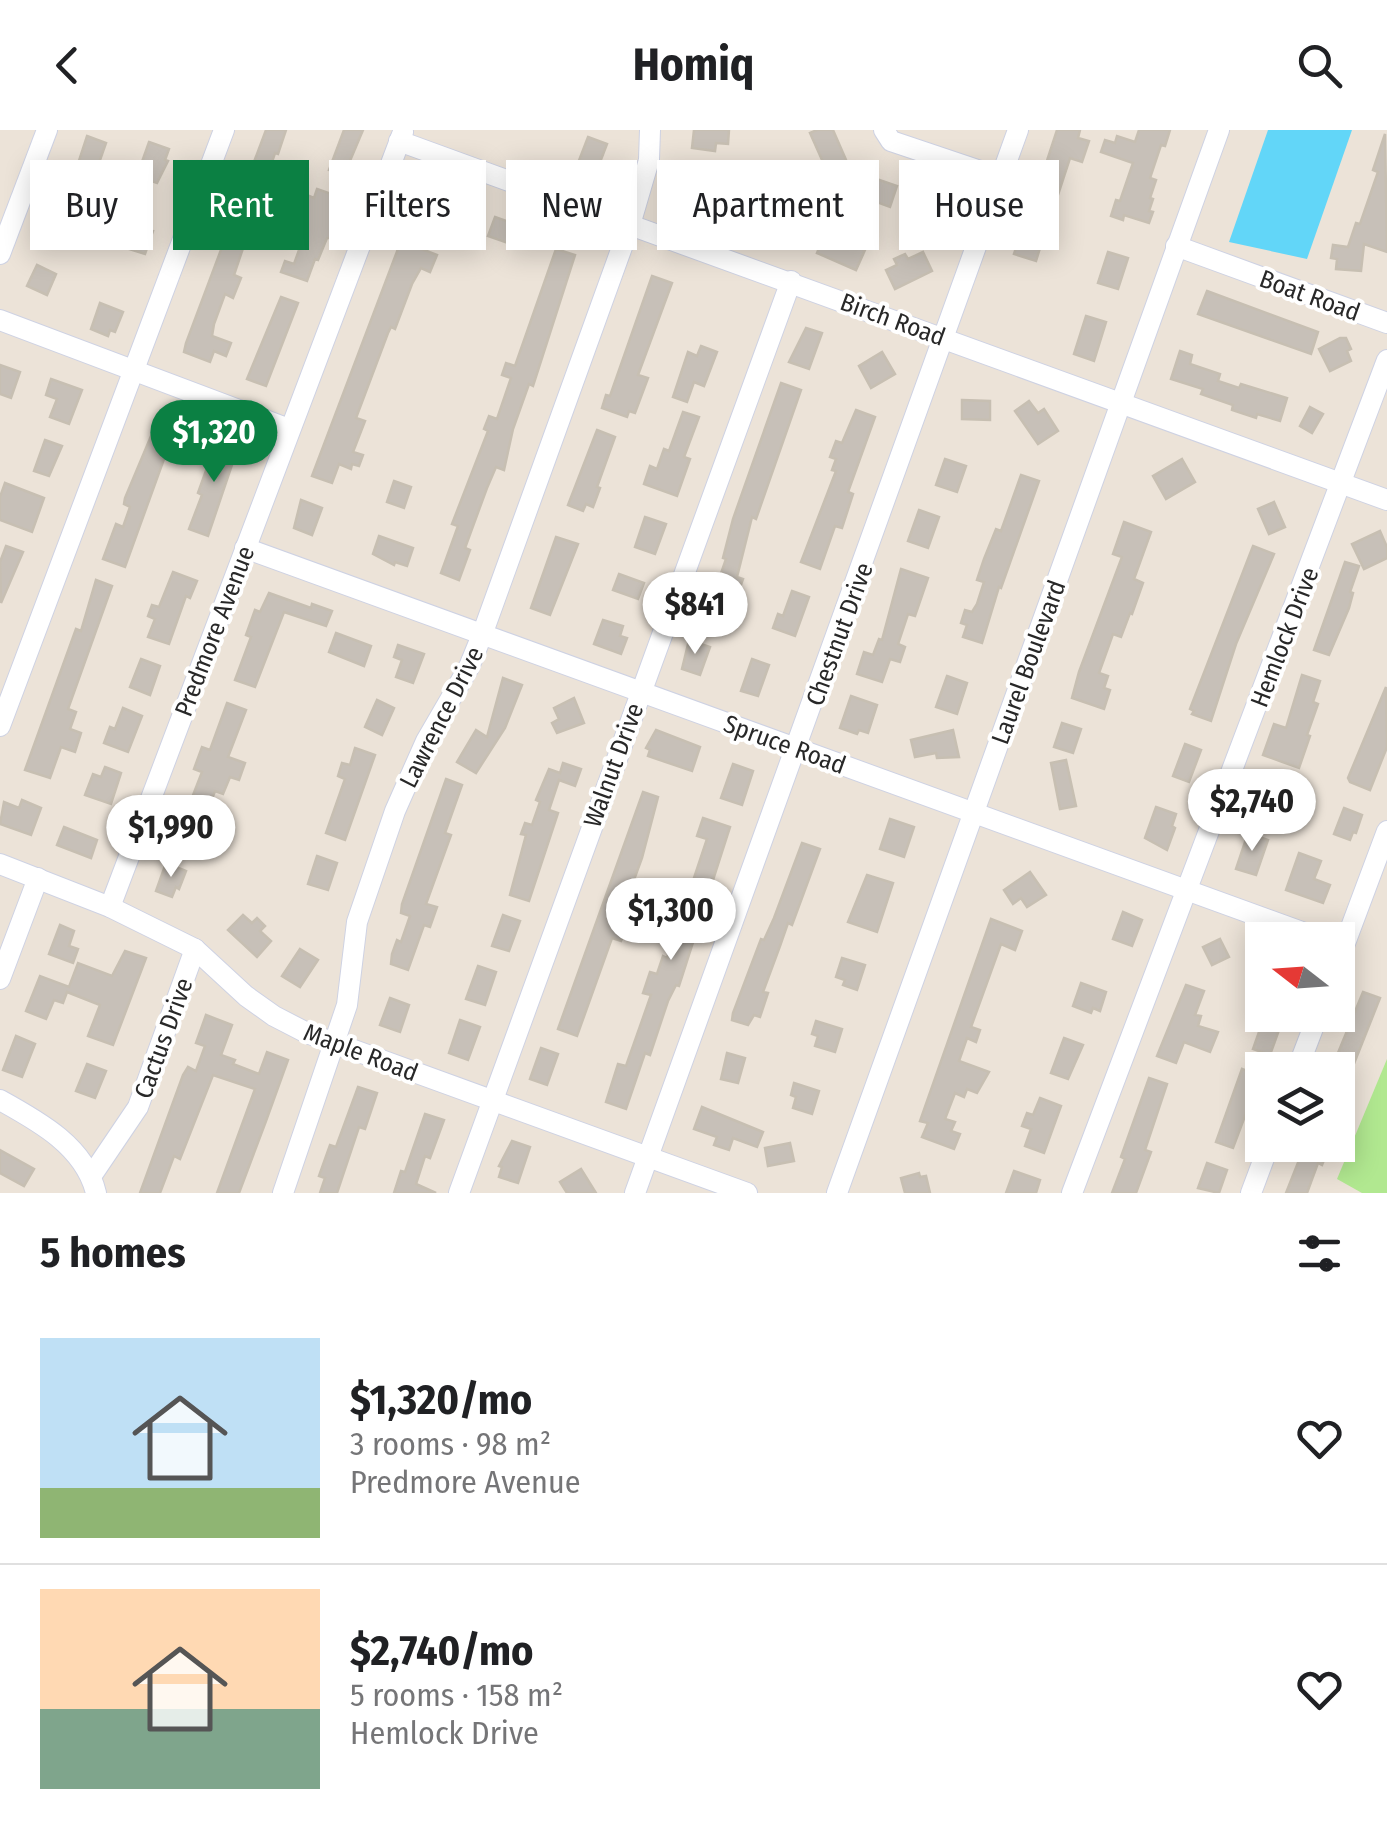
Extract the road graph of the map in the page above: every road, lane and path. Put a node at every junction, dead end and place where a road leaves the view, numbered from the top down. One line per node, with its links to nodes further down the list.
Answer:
1 (47, 130): 16 (street)
2 (224, 130): 22 (street)
3 (650, 130): 11 (street, Lawrence Drive)
4 (884, 130): 8 (street)
5 (1018, 130): 9 (street, Chestnut Drive)
6 (1219, 130): 13 (street, Laurel Boulevard)
7 (401, 136): 10 (street, Birch Road); 24 (street, Predmore Avenue)
8 (948, 160)
9 (1007, 160)
10 (506, 177)
11 (637, 200)
12 (637, 228): 17 (street, Birch Road)
13 (1176, 246): 19 (street, Boat Road); 23 (street, Laurel Boulevard)
14 (621, 250): 28 (street, Lawrence Drive)
15 (976, 250): 20 (street, Chestnut Drive)
16 (0, 254)
17 (791, 281): 20 (street, Birch Road); 29 (street, Walnut Drive)
18 (0, 320): 22 (street)
19 (1387, 323)
20 (945, 339): 23 (street, Birch Road); 31 (street, Chestnut Drive)
21 (1387, 360): 25 (street, Hemlock Drive)
22 (135, 370): 24 (street); 30 (street)
23 (1120, 403): 25 (street, Birch Road); 32 (street, Laurel Boulevard)
24 (289, 429): 27 (street, Predmore Avenue)
25 (1343, 483): 26 (street, Birch Road); 36 (street, Hemlock Drive)
26 (1387, 500)
27 (245, 548): 28 (street, Spruce Road); 37 (street, Predmore Avenue)
28 (482, 635): 29 (street, Spruce Road); 42 (street, Lawrence Drive)
29 (640, 690): 31 (street, Spruce Road); 44 (street, Walnut Drive)
30 (0, 726)
31 (797, 749): 32 (street, Spruce Road); 45 (street, Chestnut Drive)
32 (974, 813): 36 (street, Spruce Road); 52 (street, Laurel Boulevard)
33 (1387, 831): 39 (street)
34 (0, 864): 35 (street, Maple Road)
35 (38, 878): 37 (street, Maple Road); 41 (street)
36 (1188, 889): 38 (street, Spruce Road); 53 (street, Hemlock Drive)
37 (110, 907): 40 (street, Maple Road)
38 (1269, 922)
39 (1348, 922)
40 (195, 948): 42 (street, Maple Road); 47 (street, Cactus Drive)
41 (0, 979)
42 (334, 1044): 44 (street, Maple Road); 48 (street, Lawrence Drive)
43 (0, 1100): 47 (street)
44 (491, 1100): 45 (street, Maple Road); 49 (street, Walnut Drive)
45 (648, 1156): 50 (street, Chestnut Drive); 51 (street, Maple Road)
46 (1263, 1162): 54 (street)
47 (94, 1184)
48 (283, 1193)
49 (459, 1193)
50 (635, 1193)
51 (747, 1193)
52 (837, 1193)
53 (1072, 1193)
54 (1251, 1193)

